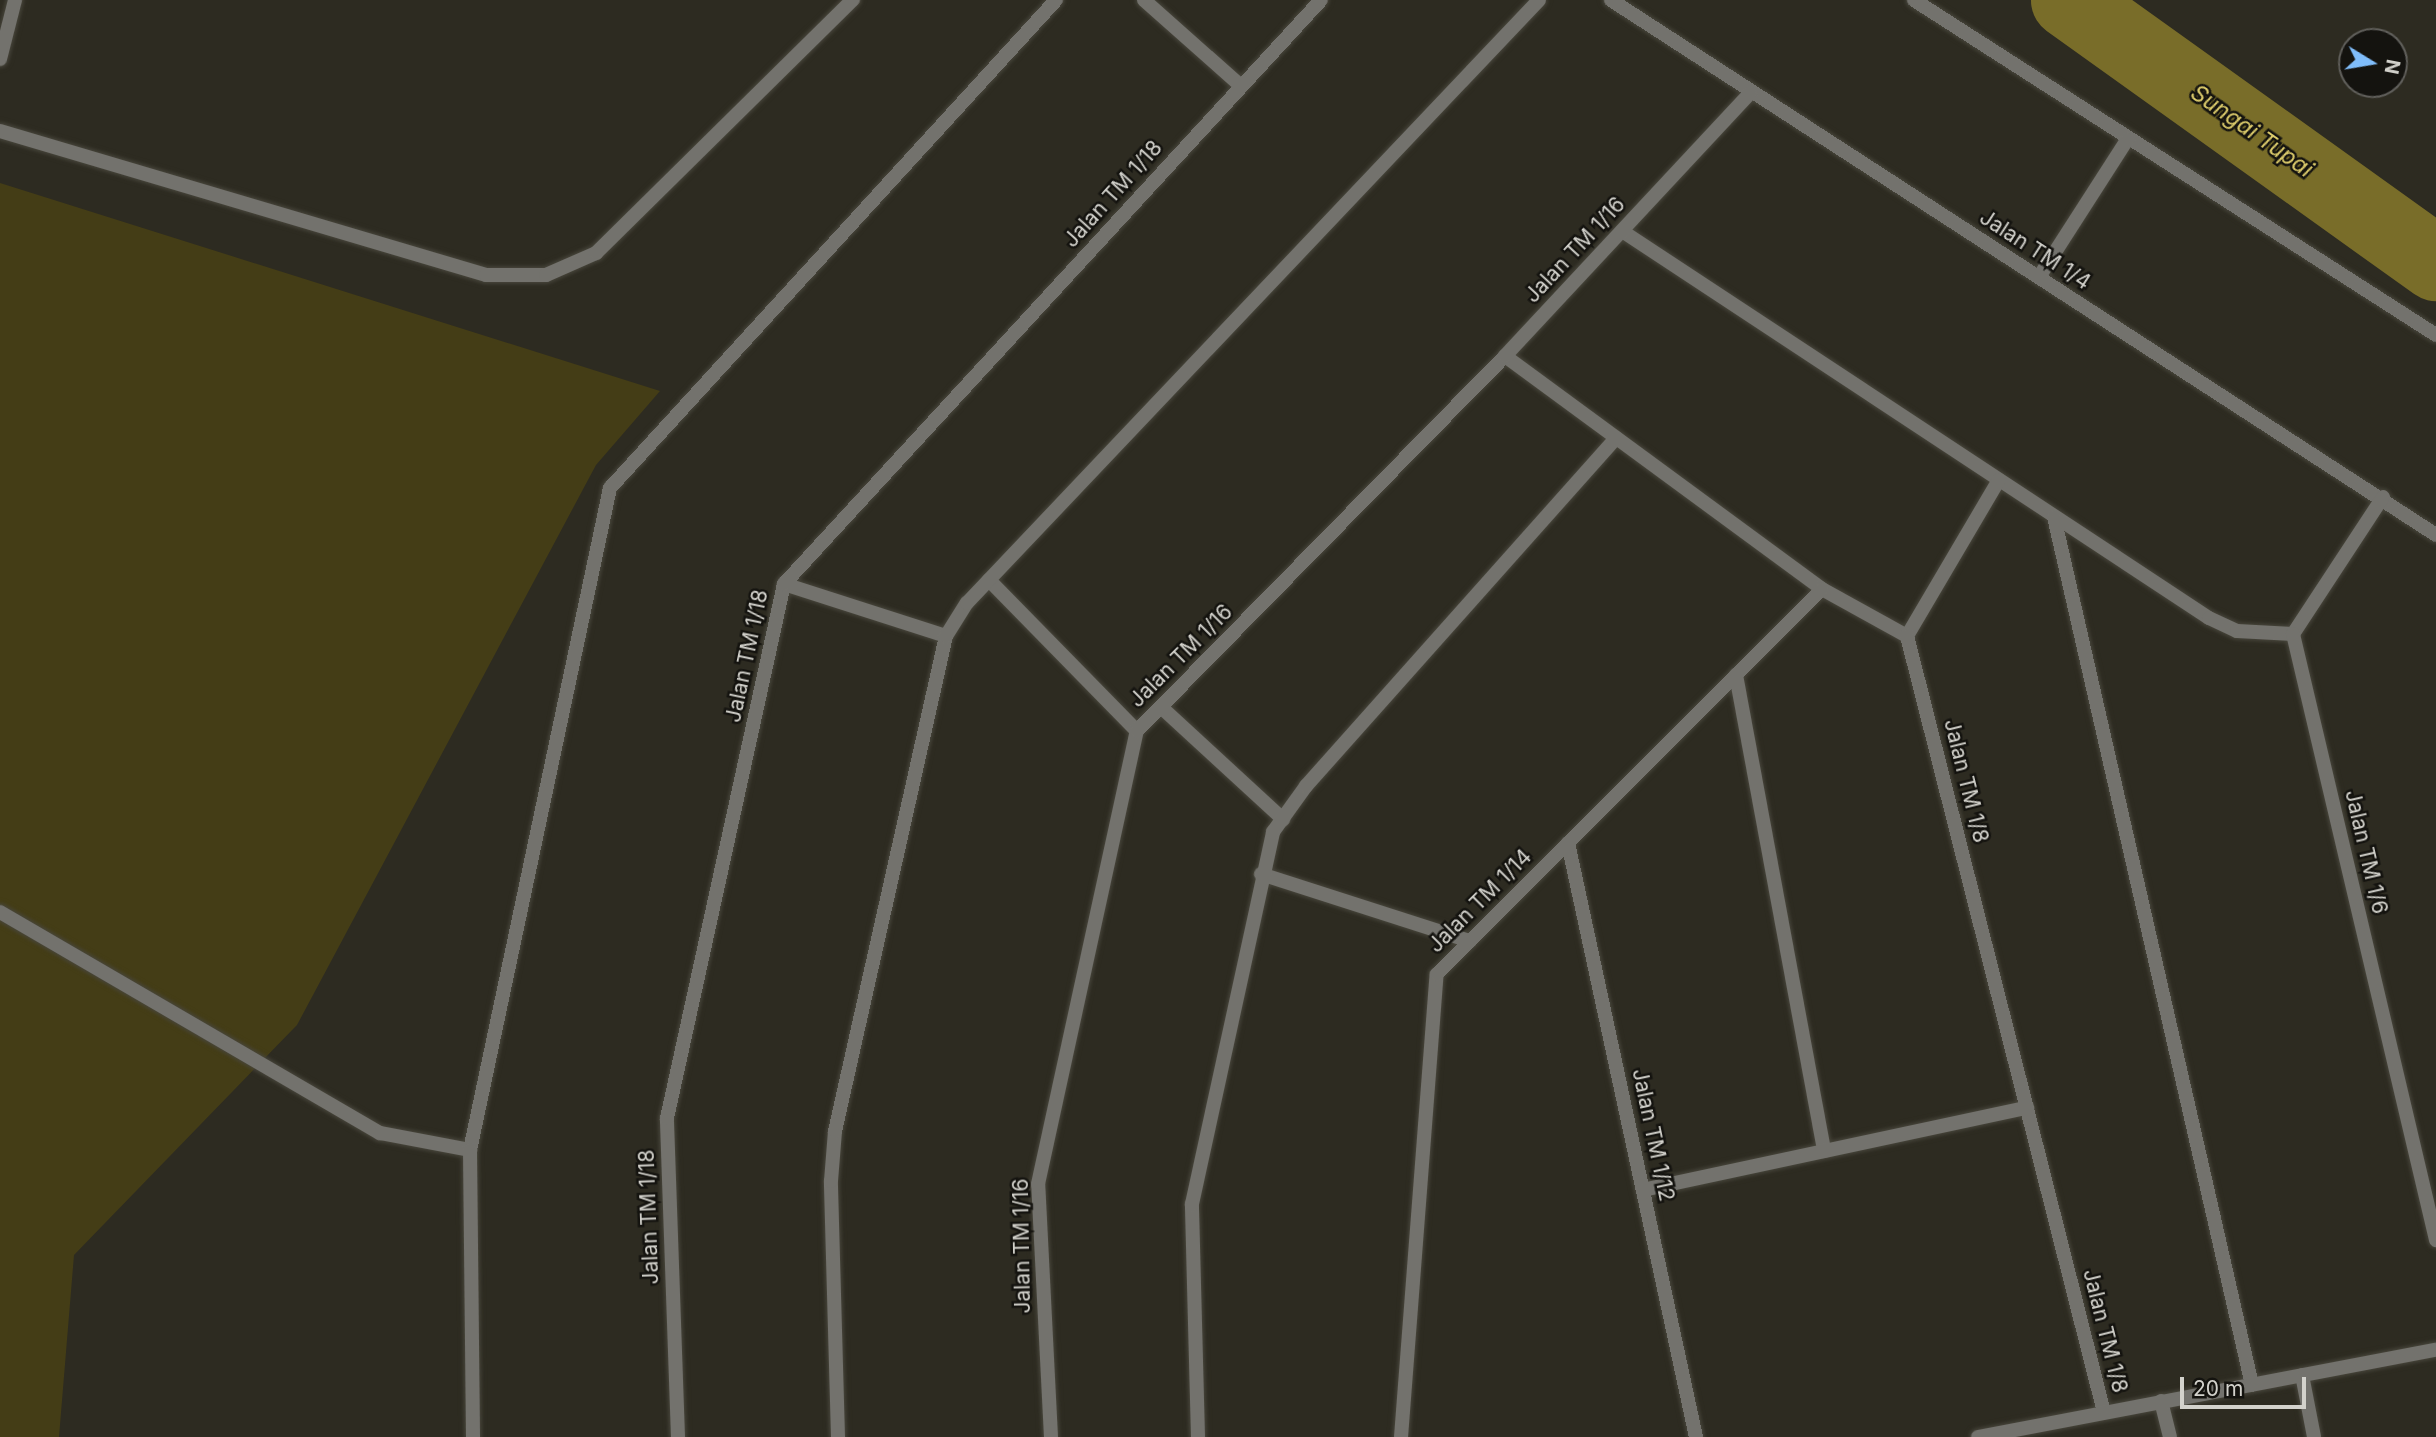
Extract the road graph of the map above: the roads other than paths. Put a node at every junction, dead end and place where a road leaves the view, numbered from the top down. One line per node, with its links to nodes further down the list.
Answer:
1 (15, 0): 9 (street)
2 (853, 0): 12 (street)
3 (1056, 0): 38 (street)
4 (1144, 0): 10 (street)
5 (1321, 0): 10 (street, Jalan TM 1/18)
6 (1539, 0): 23 (street)
7 (1611, 0): 11 (street, Jalan TM 1/4)
8 (1914, 0): 13 (street)
9 (0, 59)
10 (1241, 86): 24 (street, Jalan TM 1/18)
11 (1750, 93): 14 (street, Jalan TM 1/16); 15 (street, Jalan TM 1/4)
12 (0, 131)
13 (2127, 140): 15 (street); 16 (street)
14 (1622, 231): 17 (street, Jalan TM 1/16); 19 (street)
15 (2039, 278): 20 (street, Jalan TM 1/4)
16 (2436, 335)
17 (1505, 356): 18 (street); 30 (street, Jalan TM 1/16)
18 (1616, 438): 25 (street); 32 (street)
19 (1999, 480): 21 (street); 28 (street)
20 (2383, 497): 22 (street, Jalan TM 1/4); 26 (street)
21 (2054, 516): 26 (street); 44 (street)
22 (2436, 535)
23 (989, 580): 27 (street); 31 (street)
24 (784, 584): 27 (street); 48 (street, Jalan TM 1/18)
25 (1822, 589): 28 (street); 29 (street, Jalan TM 1/14)
26 (2293, 634): 41 (street, Jalan TM 1/6)
27 (946, 636): 49 (street)
28 (1907, 636): 37 (street, Jalan TM 1/8)
29 (1736, 675): 33 (street, Jalan TM 1/14); 39 (street)
30 (1161, 707): 31 (street, Jalan TM 1/16); 32 (street)
31 (1137, 731): 50 (street, Jalan TM 1/16)
32 (1283, 819): 34 (street)
33 (1568, 843): 36 (street, Jalan TM 1/14); 40 (street, Jalan TM 1/12)
34 (1261, 874): 36 (street); 51 (street)
35 (0, 912): 38 (street)
36 (1470, 942): 52 (street, Jalan TM 1/14)
37 (2026, 1108): 39 (street); 46 (street, Jalan TM 1/8)
38 (470, 1150): 47 (street)
39 (1824, 1151): 40 (street)
40 (1643, 1190): 53 (street, Jalan TM 1/12)
41 (2436, 1240)
42 (2436, 1350): 43 (street)
43 (2302, 1375): 44 (street); 56 (street)
44 (2252, 1385): 45 (street)
45 (2161, 1401): 46 (street); 55 (street)
46 (2104, 1412): 54 (street)
47 (473, 1437)
48 (678, 1437)
49 (838, 1437)
50 (1051, 1437)
51 (1198, 1437)
52 (1401, 1437)
53 (1696, 1437)
54 (1978, 1437)
55 (2170, 1437)
56 (2314, 1437)

